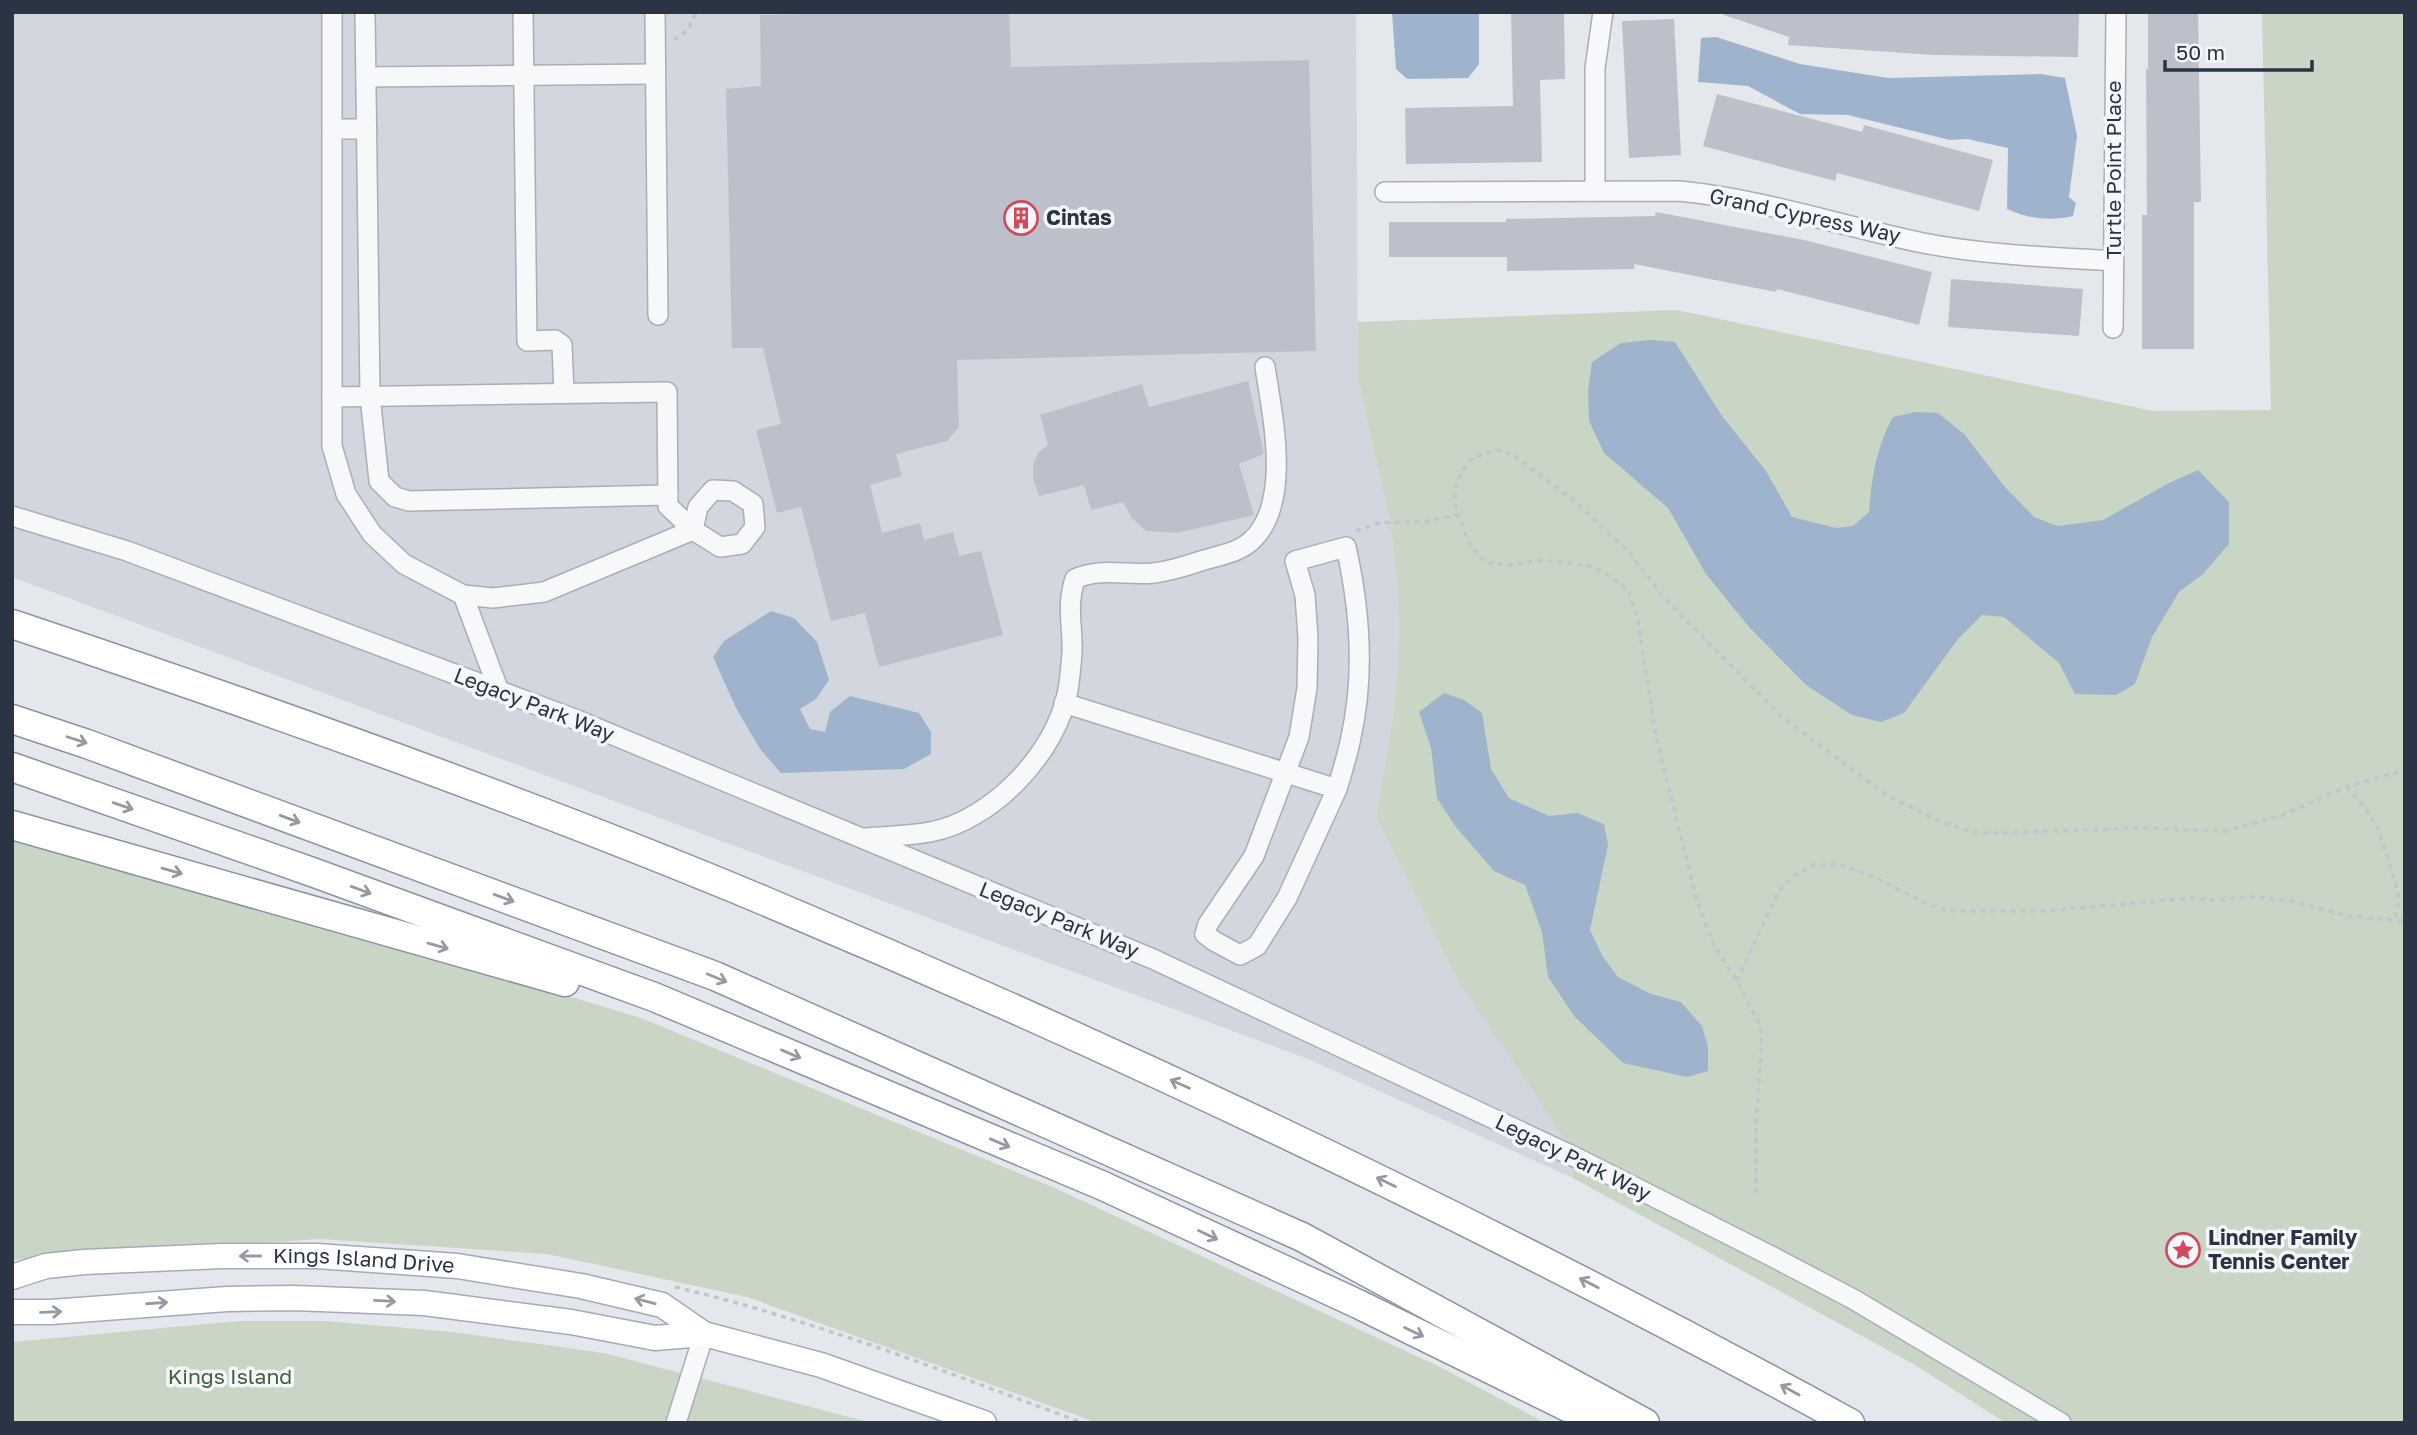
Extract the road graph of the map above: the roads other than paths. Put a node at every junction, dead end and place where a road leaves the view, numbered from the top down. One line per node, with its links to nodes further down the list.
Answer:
1 (332, 12): 11 (street)
2 (365, 12): 9 (street)
3 (523, 12): 8 (street)
4 (655, 12): 7 (street)
5 (1603, 12): 13 (street)
6 (2116, 12): 14 (street, Turtle Point Place)
7 (655, 65): 8 (street); 15 (street)
8 (524, 75): 9 (street); 18 (street)
9 (366, 77): 10 (street)
10 (367, 128): 11 (street); 19 (street)
11 (332, 129): 20 (street)
12 (1385, 191): 13 (street, Grand Cypress Way)
13 (1595, 191): 14 (street, Grand Cypress Way)
14 (2113, 261): 16 (street, Turtle Point Place)
15 (658, 315)
16 (2113, 328)
17 (1265, 367): 26 (street)
18 (564, 393): 19 (street); 21 (street)
19 (370, 396): 20 (street); 21 (street)
20 (332, 397): 23 (street)
21 (668, 495): 23 (street)
22 (12, 516): 25 (street, Legacy Park Way)
23 (463, 595): 25 (street)
24 (12, 624): 41 (highway, one-way to 24)
25 (499, 691): 32 (street, Legacy Park Way)
26 (1064, 704): 29 (street); 32 (street)
27 (12, 719): 40 (highway, one-way to 40)
28 (12, 767): 33 (highway, one-way to 33)
29 (1285, 773): 30 (street); 30 (street); 30 (street)
30 (1337, 789)
31 (12, 825): 33 (highway, one-way to 33)
32 (862, 839): 42 (street, Legacy Park Way)
33 (654, 997): 39 (highway, one-way to 39)
34 (12, 1276): 36 (main road, Kings Island Drive, one-way to 34)
35 (12, 1312): 36 (main road, Kings Island Drive, one-way to 36)
36 (704, 1334): 37 (street); 38 (main road, Kings Island Drive)
37 (676, 1423)
38 (984, 1423)
39 (1600, 1423)
40 (1645, 1423)
41 (1850, 1423)
42 (2062, 1423)

